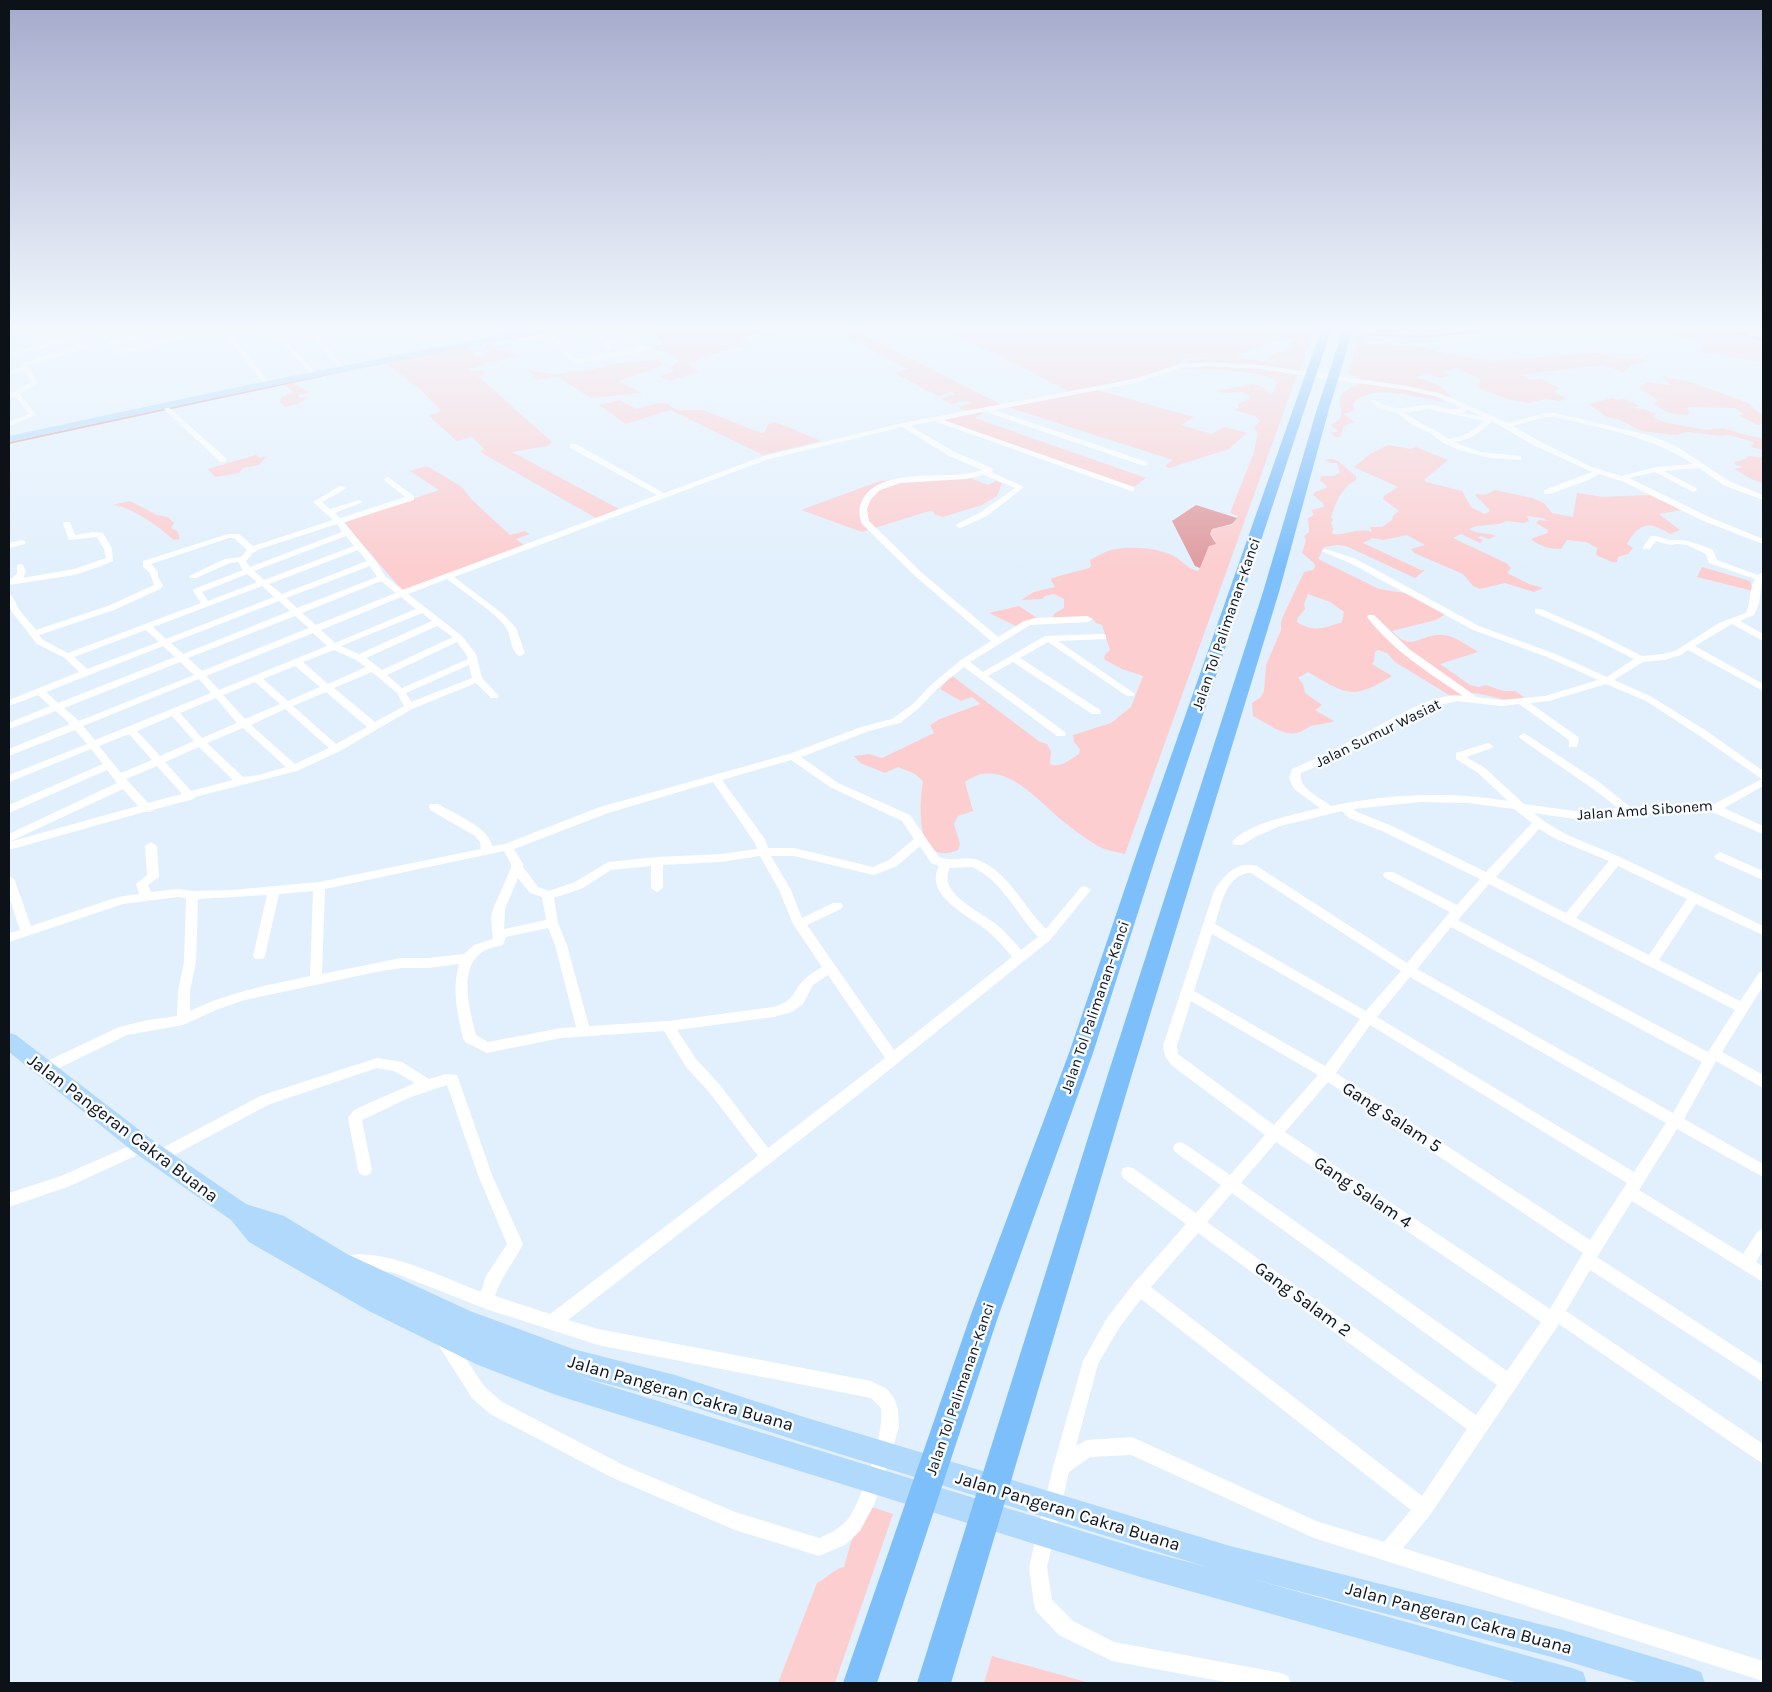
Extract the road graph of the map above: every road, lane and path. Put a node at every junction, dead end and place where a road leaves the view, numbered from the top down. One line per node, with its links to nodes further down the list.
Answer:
1 (28, 409): 16 (street)
2 (161, 409): 19 (main road)
3 (167, 409): 23 (street)
4 (988, 409): 14 (street); 24 (street)
5 (1299, 409): 64 (highway, Jalan Tol Palimanan–Kanci)
6 (1323, 409): 68 (highway, Jalan Tol Palimanan–Kanci)
7 (1389, 409): 12 (street)
8 (1418, 409): 12 (street)
9 (1437, 409): 13 (street)
10 (1465, 409): 13 (street)
11 (1474, 409): 17 (street)
12 (1400, 412): 20 (street)
13 (1454, 413): 15 (street)
14 (936, 419): 18 (street); 32 (street)
15 (1489, 420): 17 (street); 20 (street)
16 (9, 424)
17 (1506, 424): 25 (street); 28 (street)
18 (903, 425): 27 (street); 35 (street)
19 (9, 439)
20 (1445, 440): 22 (street)
21 (573, 446): 35 (street)
22 (1518, 458)
23 (223, 460)
24 (1144, 464)
25 (1700, 466): 26 (street); 36 (street)
26 (1656, 470): 29 (street); 33 (street)
27 (984, 472): 41 (street); 80 (street)
28 (1598, 472): 29 (street); 34 (street)
29 (1620, 478): 44 (street)
30 (388, 479): 39 (street)
31 (343, 488): 38 (street)
32 (1131, 488)
33 (1693, 490)
34 (1546, 492)
35 (663, 495): 55 (street)
36 (1763, 498)
37 (359, 502): 38 (street)
38 (330, 512): 39 (street)
39 (339, 521): 42 (street); 48 (street)
40 (67, 524): 58 (street)
41 (960, 526)
42 (347, 533): 46 (street); 53 (street)
43 (22, 542): 45 (street)
44 (1763, 542)
45 (9, 546)
46 (359, 546): 51 (street); 59 (street)
47 (1647, 547): 56 (street)
48 (252, 550): 50 (street); 75 (street)
49 (1325, 551): 99 (street)
50 (243, 559): 53 (street); 54 (street)
51 (372, 562): 57 (street); 62 (street)
52 (20, 567): 58 (street)
53 (247, 570): 59 (street); 63 (street)
54 (193, 576)
55 (448, 576): 60 (street); 84 (street)
56 (1762, 576): 71 (street, Jalan Sumur Wasiat)
57 (382, 578): 60 (street); 67 (street)
58 (10, 584)
59 (264, 584): 62 (street); 63 (street)
60 (402, 594): 65 (street); 74 (street)
61 (9, 598): 75 (street)
62 (281, 598): 67 (street); 81 (street)
63 (206, 605): 73 (street)
64 (1233, 606): 68 (highway); 237 (highway, Jalan Tol Palimanan–Kanci)
65 (422, 610): 72 (street); 82 (street)
66 (1538, 611): 89 (street)
67 (297, 612): 74 (street); 86 (street)
68 (1265, 612): 238 (highway, Jalan Tol Palimanan–Kanci)
69 (1370, 617): 107 (street)
70 (1088, 619): 80 (street)
71 (1733, 621): 79 (street); 83 (street, Jalan Sumur Wasiat)
72 (438, 622): 77 (street); 87 (street)
73 (148, 627): 81 (street); 85 (street)
74 (316, 629): 82 (street); 95 (street)
75 (34, 634): 85 (street)
76 (1103, 637): 78 (street)
77 (459, 638): 90 (street); 93 (street)
78 (1048, 638): 88 (street); 105 (street)
79 (1763, 638)
80 (997, 641): 92 (street)
81 (165, 642): 86 (street); 94 (street)
82 (333, 646): 87 (street); 91 (street)
83 (1689, 647): 89 (street, Jalan Sumur Wasiat); 100 (street)
84 (520, 653)
85 (68, 656): 94 (street)
86 (182, 658): 95 (street); 112 (street)
87 (359, 658): 93 (street)
88 (1014, 658): 96 (street); 114 (street)
89 (1641, 659): 99 (street, Jalan Sumur Wasiat)
90 (473, 660): 98 (street); 103 (street)
91 (295, 661): 97 (street); 101 (street)
92 (964, 662): 96 (street); 128 (street)
93 (377, 671): 101 (street); 103 (street)
94 (85, 673): 102 (street)
95 (200, 675): 104 (street); 116 (street)
96 (982, 676): 120 (street)
97 (256, 678): 104 (street); 110 (street)
98 (477, 679): 106 (street); 111 (street)
99 (1608, 680): 108 (street, Jalan Sumur Wasiat); 136 (street)
100 (1763, 688)
101 (326, 689): 110 (street); 118 (street)
102 (39, 691): 109 (street); 112 (street)
103 (401, 692): 111 (street)
104 (218, 694): 113 (street); 115 (street)
105 (1130, 694)
106 (494, 696)
107 (1473, 698): 108 (street, Jalan Sumur Wasiat); 143 (street, Jalan Sumur Wasiat)
108 (1522, 702): 124 (street)
109 (9, 703)
110 (286, 706): 115 (street); 126 (street)
111 (409, 707): 118 (street)
112 (55, 708): 116 (street); 117 (street)
113 (174, 712): 119 (street); 122 (street)
114 (1096, 712)
115 (244, 724): 122 (street); 131 (street)
116 (77, 725): 123 (street); 127 (street)
117 (9, 726)
118 (374, 727): 126 (street)
119 (131, 730): 123 (street); 129 (street)
120 (1061, 734)
121 (1524, 736): 145 (street)
122 (201, 743): 129 (street); 135 (street)
123 (92, 744): 130 (street); 133 (street)
124 (1573, 745)
125 (1488, 746): 146 (street)
126 (336, 749): 131 (street)
127 (9, 753)
128 (793, 756): 132 (street); 150 (street)
129 (159, 762): 134 (street); 137 (street)
130 (110, 765): 134 (street); 140 (street)
131 (293, 768): 135 (street)
132 (716, 778): 154 (street); 156 (street)
133 (9, 779)
134 (122, 781): 138 (street); 141 (street)
135 (241, 781): 137 (street)
136 (1763, 781): 142 (street, Jalan Amd Sibonem)
137 (190, 797): 141 (street)
138 (75, 807): 147 (street); 149 (street)
139 (434, 807): 155 (street)
140 (9, 808)
141 (147, 808): 147 (street)
142 (1713, 808): 145 (street, Jalan Amd Sibonem); 148 (street)
143 (1328, 809): 144 (street, Jalan Amd Sibonem); 151 (street, Jalan Amd Sibonem)
144 (1347, 810): 146 (street, Jalan Amd Sibonem); 164 (street)
145 (1628, 810): 146 (street, Jalan Amd Sibonem)
146 (1529, 814): 158 (street); 164 (street)
147 (87, 824): 152 (street)
148 (1763, 830)
149 (9, 838)
150 (920, 840): 156 (street); 160 (street)
151 (1238, 842)
152 (9, 846)
153 (151, 846): 171 (street)
154 (507, 847): 155 (street); 161 (street)
155 (487, 852): 166 (street)
156 (763, 852): 159 (street); 178 (street)
157 (1720, 856): 163 (street)
158 (1616, 860): 173 (street); 176 (street)
159 (657, 861): 167 (street); 170 (street)
160 (946, 864): 183 (street); 187 (street)
161 (517, 868): 170 (street); 182 (street)
162 (1389, 875): 175 (street)
163 (1763, 876)
164 (1488, 878): 175 (street); 176 (street)
165 (9, 881): 181 (street)
166 (319, 886): 168 (street); 191 (street)
167 (657, 888)
168 (274, 890): 172 (street); 185 (street)
169 (1085, 890): 183 (street)
170 (549, 895): 177 (street)
171 (146, 896): 172 (street); 181 (street)
172 (192, 896): 196 (street)
173 (1694, 897): 180 (street); 188 (street)
174 (837, 906): 178 (street)
175 (1454, 916): 190 (street); 200 (street)
176 (1568, 919): 188 (street)
177 (552, 923): 182 (street); 198 (street)
178 (800, 924): 189 (street)
179 (1209, 926): 190 (street); 193 (street); 195 (street)
180 (1763, 930)
181 (27, 931): 184 (street)
182 (500, 934): 186 (street)
183 (1046, 937): 187 (street)
184 (9, 938)
185 (259, 956)
186 (467, 958): 191 (street); 198 (street)
187 (1020, 958): 201 (street)
188 (1651, 962): 194 (street)
189 (830, 968): 197 (street); 201 (street)
190 (1409, 970): 195 (street); 206 (street)
191 (316, 979): 196 (street)
192 (1761, 983): 194 (street)
193 (1188, 993): 203 (street, Gang Salam 5); 207 (street, Gang Salam 4)
194 (1742, 1008): 200 (street)
195 (1368, 1018): 203 (street); 215 (street)
196 (183, 1020): 202 (street)
197 (668, 1026): 198 (street); 210 (street)
198 (584, 1031)
199 (9, 1041): 202 (main road, Jalan Pangeran Cakra Buana)
200 (1712, 1057): 204 (street); 206 (street)
201 (893, 1059): 210 (street)
202 (44, 1069): 209 (main road, Jalan Pangeran Cakra Buana)
203 (1327, 1074): 207 (street); 220 (street, Gang Salam 5)
204 (1763, 1082)
205 (427, 1084): 209 (street); 211 (street); 225 (street)
206 (1676, 1120): 213 (street); 215 (street)
207 (1274, 1132): 214 (street); 226 (street, Gang Salam 4)
208 (1180, 1148): 214 (street)
209 (150, 1152): 216 (street); 217 (main road, Jalan Pangeran Cakra Buana)
210 (767, 1157): 227 (street)
211 (365, 1170)
212 (1128, 1172): 218 (street, Gang Salam 2)
213 (1763, 1172)
214 (1230, 1184): 218 (street); 230 (street)
215 (1633, 1186): 220 (street); 222 (street)
216 (9, 1200)
217 (239, 1214): 221 (main road, Jalan Pangeran Cakra Buana); 228 (main road, Jalan Pangeran Cakra Buana)
218 (1196, 1223): 224 (street); 231 (street, Gang Salam 2)
219 (1763, 1236): 222 (street)
220 (1590, 1255): 226 (street); 229 (street, Gang Salam 5)
221 (339, 1262): 225 (street); 241 (main road, Jalan Pangeran Cakra Buana)
222 (1746, 1264): 223 (street)
223 (1763, 1275)
224 (1140, 1288): 233 (street); 234 (street)
225 (486, 1300): 227 (street)
226 (1554, 1316): 230 (street); 232 (street, Gang Salam 4)
227 (552, 1322): 228 (street)
228 (437, 1333): 240 (main road, Jalan Pangeran Cakra Buana)
229 (1763, 1374)
230 (1508, 1382): 231 (street)
231 (1478, 1427): 234 (street)
232 (1763, 1454)
233 (1062, 1467): 235 (street); 239 (street)
234 (1424, 1509): 235 (street)
235 (1388, 1552): 236 (street)
236 (1763, 1670)
237 (860, 1683)
238 (934, 1683)
239 (1281, 1683)
240 (1572, 1683)
241 (1690, 1683)

